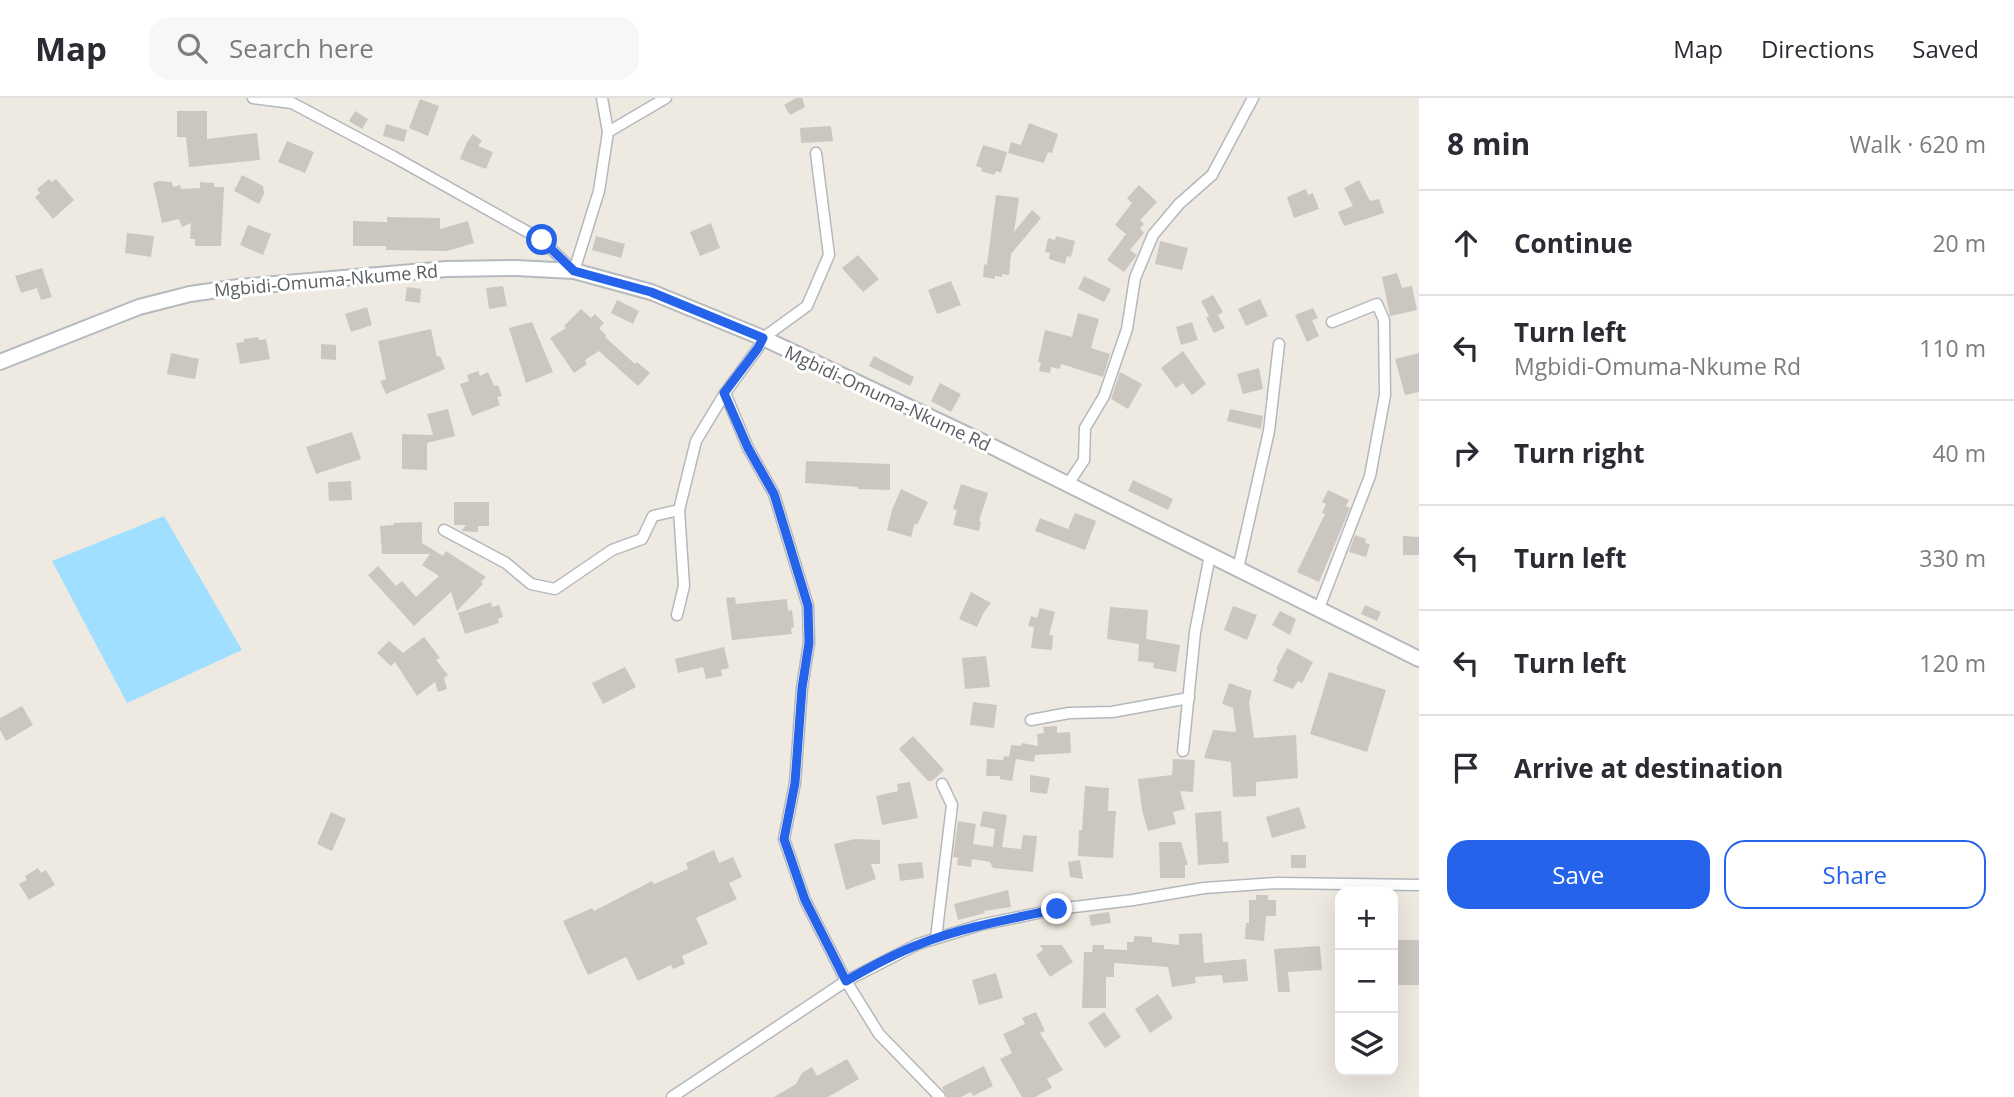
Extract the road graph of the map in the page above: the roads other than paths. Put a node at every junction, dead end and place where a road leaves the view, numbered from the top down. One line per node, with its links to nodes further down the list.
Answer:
1 (253, 98): 7 (street)
2 (602, 98): 5 (street)
3 (666, 98): 5 (street)
4 (1253, 98): 13 (street)
5 (608, 132): 7 (street)
6 (816, 153): 9 (street)
7 (574, 271): 9 (street, Mgbidi-Omuma-Nkume Rd); 11 (street, Mgbidi-Omuma-Nkume Rd)
8 (1332, 322): 18 (street)
9 (763, 338): 12 (street); 13 (street, Mgbidi-Omuma-Nkume Rd)
10 (1279, 344): 17 (street)
11 (0, 362)
12 (724, 393): 14 (street); 27 (street)
13 (1068, 484): 16 (street, Mgbidi-Omuma-Nkume Rd)
14 (679, 510): 15 (street); 19 (street)
15 (444, 530)
16 (1210, 555): 17 (street, Mgbidi-Omuma-Nkume Rd); 21 (street)
17 (1238, 569): 18 (street, Mgbidi-Omuma-Nkume Rd)
18 (1319, 608): 20 (street, Mgbidi-Omuma-Nkume Rd)
19 (677, 615)
20 (1419, 659)
21 (1189, 698): 22 (street); 23 (street)
22 (1031, 720)
23 (1184, 751)
24 (942, 784): 26 (street)
25 (1419, 885): 26 (street)
26 (936, 938): 27 (street)
27 (846, 981): 28 (street); 29 (street)
28 (672, 1097)
29 (940, 1097)

